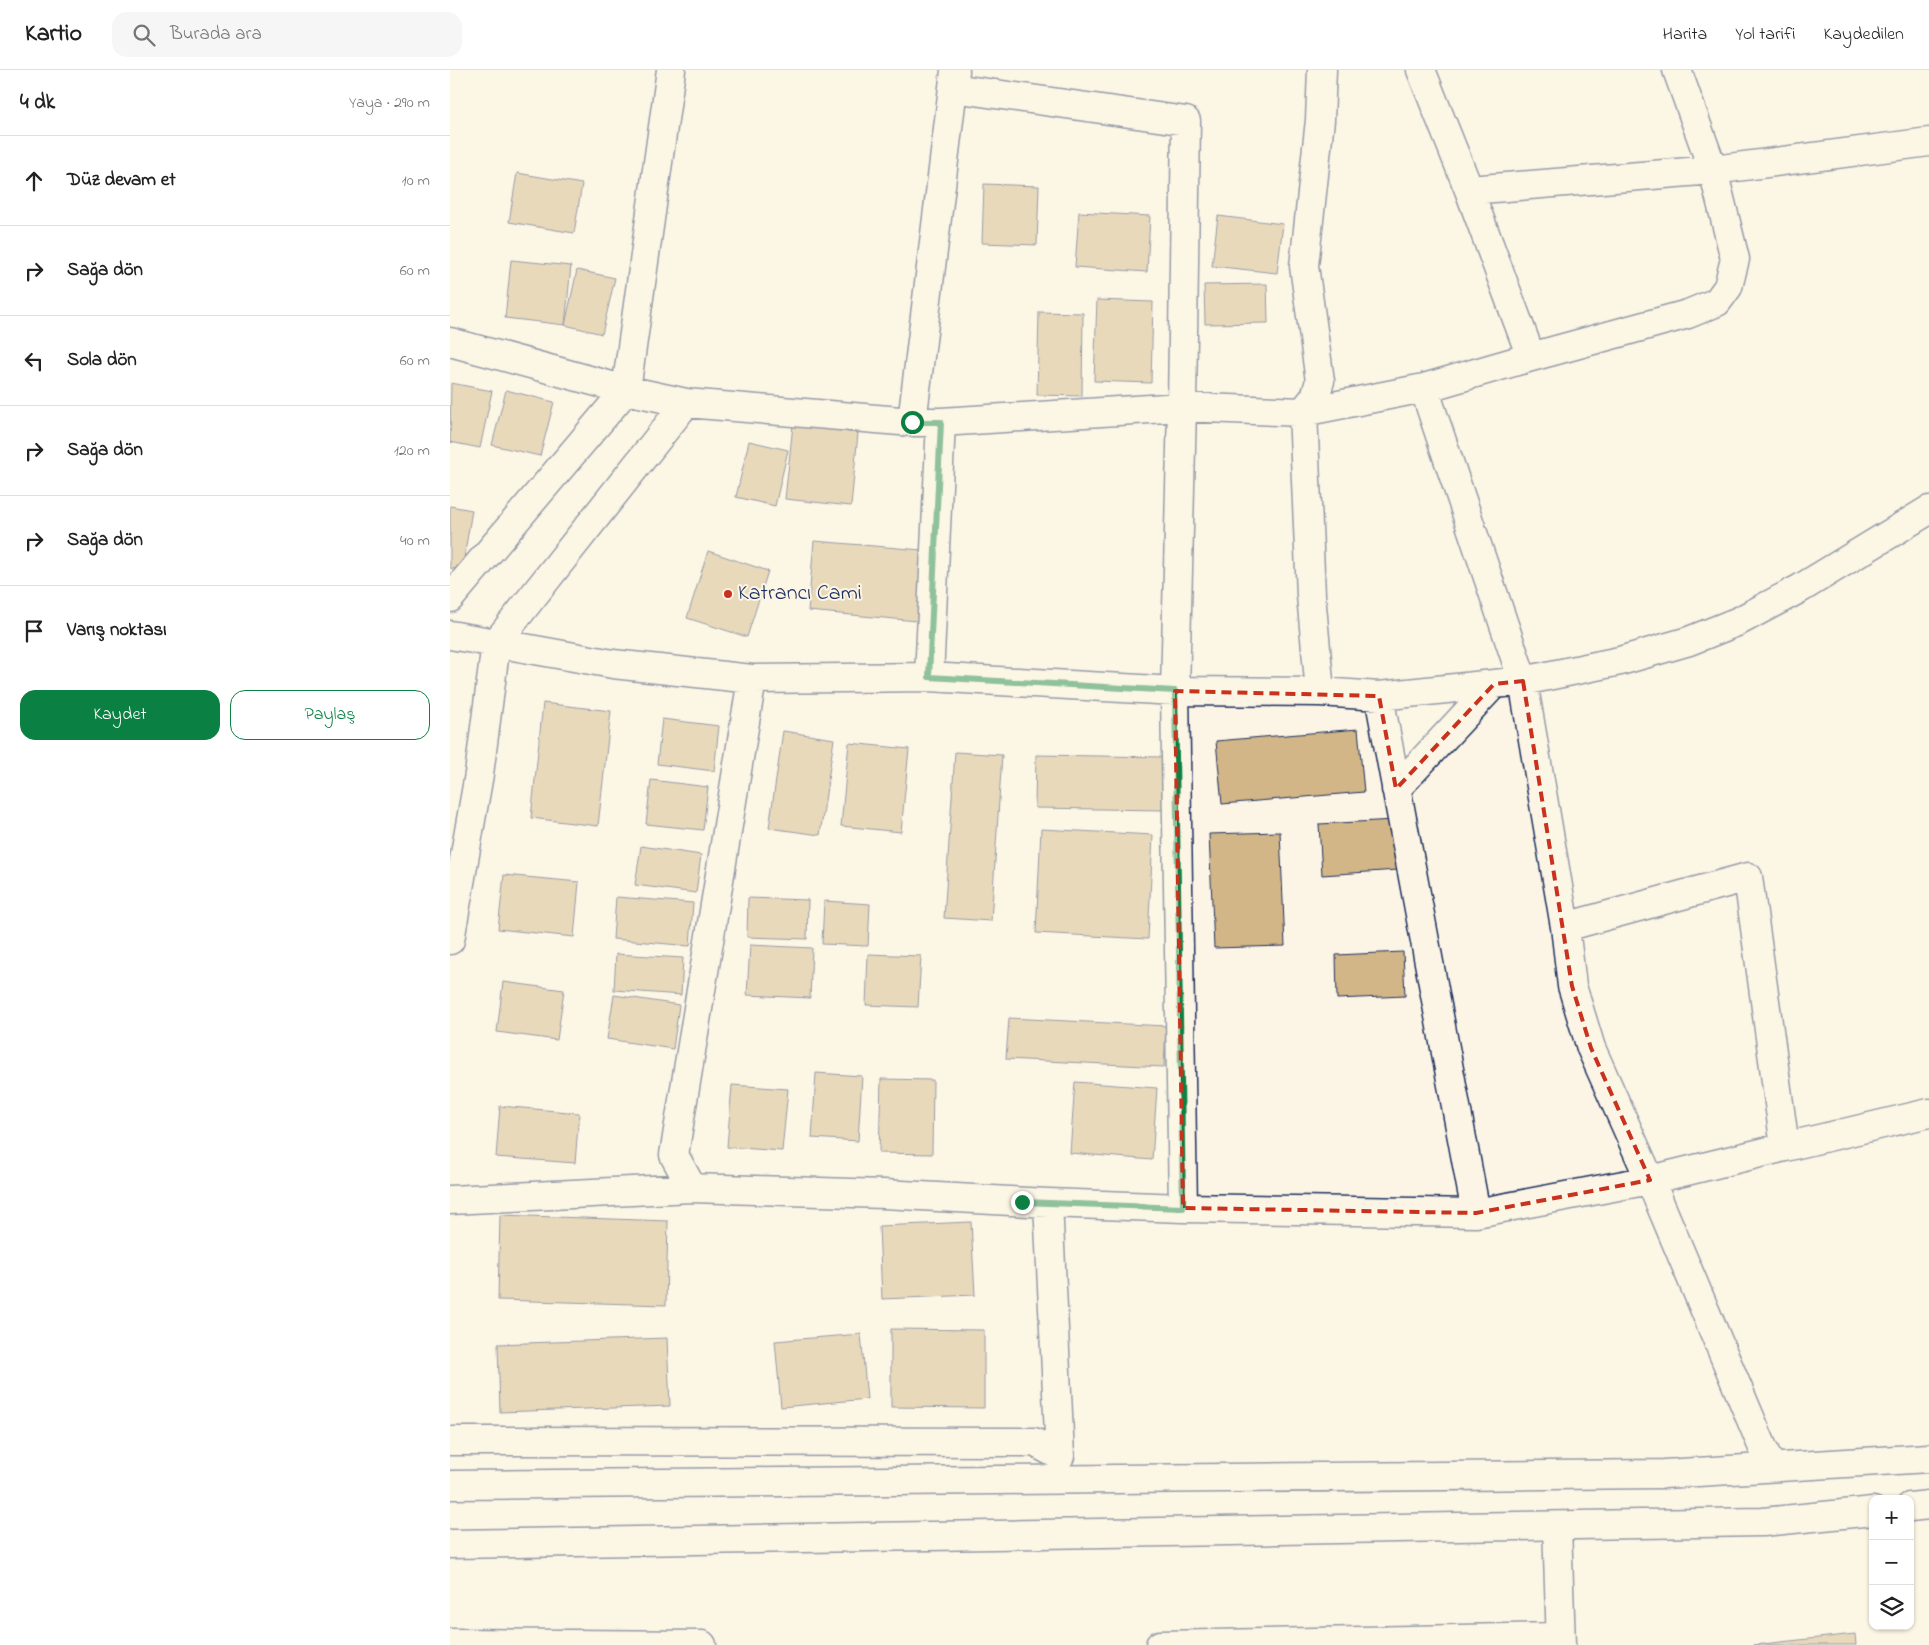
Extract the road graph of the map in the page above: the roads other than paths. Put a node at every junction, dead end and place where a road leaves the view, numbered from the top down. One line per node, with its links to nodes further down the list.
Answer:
1 (671, 70): 12 (street)
2 (1322, 70): 15 (street)
3 (1421, 70): 8 (street)
4 (1677, 70): 7 (street)
5 (954, 79): 14 (street); 16 (street)
6 (1929, 142): 7 (street)
7 (1713, 170): 8 (street); 10 (street)
8 (1469, 190): 10 (street)
9 (450, 342): 12 (street)
10 (1531, 357): 11 (street)
11 (1424, 388): 15 (street); 24 (street)
12 (626, 390): 13 (street); 19 (street)
13 (686, 402): 16 (street); 21 (street)
14 (1182, 406): 15 (street); 17 (street); 26 (street)
15 (1303, 412): 27 (street)
16 (912, 422): 17 (street)
17 (941, 422): 22 (street)
18 (1929, 510): 24 (street)
19 (450, 598)
20 (450, 635): 21 (street)
21 (496, 643): 23 (street); 31 (street)
22 (929, 677): 23 (street); 26 (street)
23 (752, 679): 35 (street)
24 (1523, 681): 25 (street); 30 (street)
25 (1494, 684): 28 (street); 29 (street)
26 (1175, 691): 27 (street); 38 (street)
27 (1320, 692): 28 (street)
28 (1379, 696): 29 (street)
29 (1396, 789): 39 (street)
30 (1565, 926): 33 (street); 34 (street)
31 (450, 940)
32 (1929, 1113): 33 (street)
33 (1785, 1147): 34 (street)
34 (1650, 1180): 39 (street); 42 (street)
35 (692, 1188): 36 (street); 37 (street)
36 (450, 1200)
37 (1048, 1203): 38 (street); 40 (street)
38 (1183, 1208): 39 (street)
39 (1476, 1213)
40 (450, 1441)
41 (1929, 1458): 42 (street)
42 (1772, 1467): 43 (street)
43 (450, 1486)
44 (1929, 1505): 45 (street)
45 (1914, 1507)
46 (1869, 1511): 47 (street)
47 (1557, 1526): 48 (street); 49 (street)
48 (450, 1544)
49 (1561, 1641): 52 (street)
50 (450, 1643): 51 (street)
51 (702, 1645)
52 (1160, 1645)

